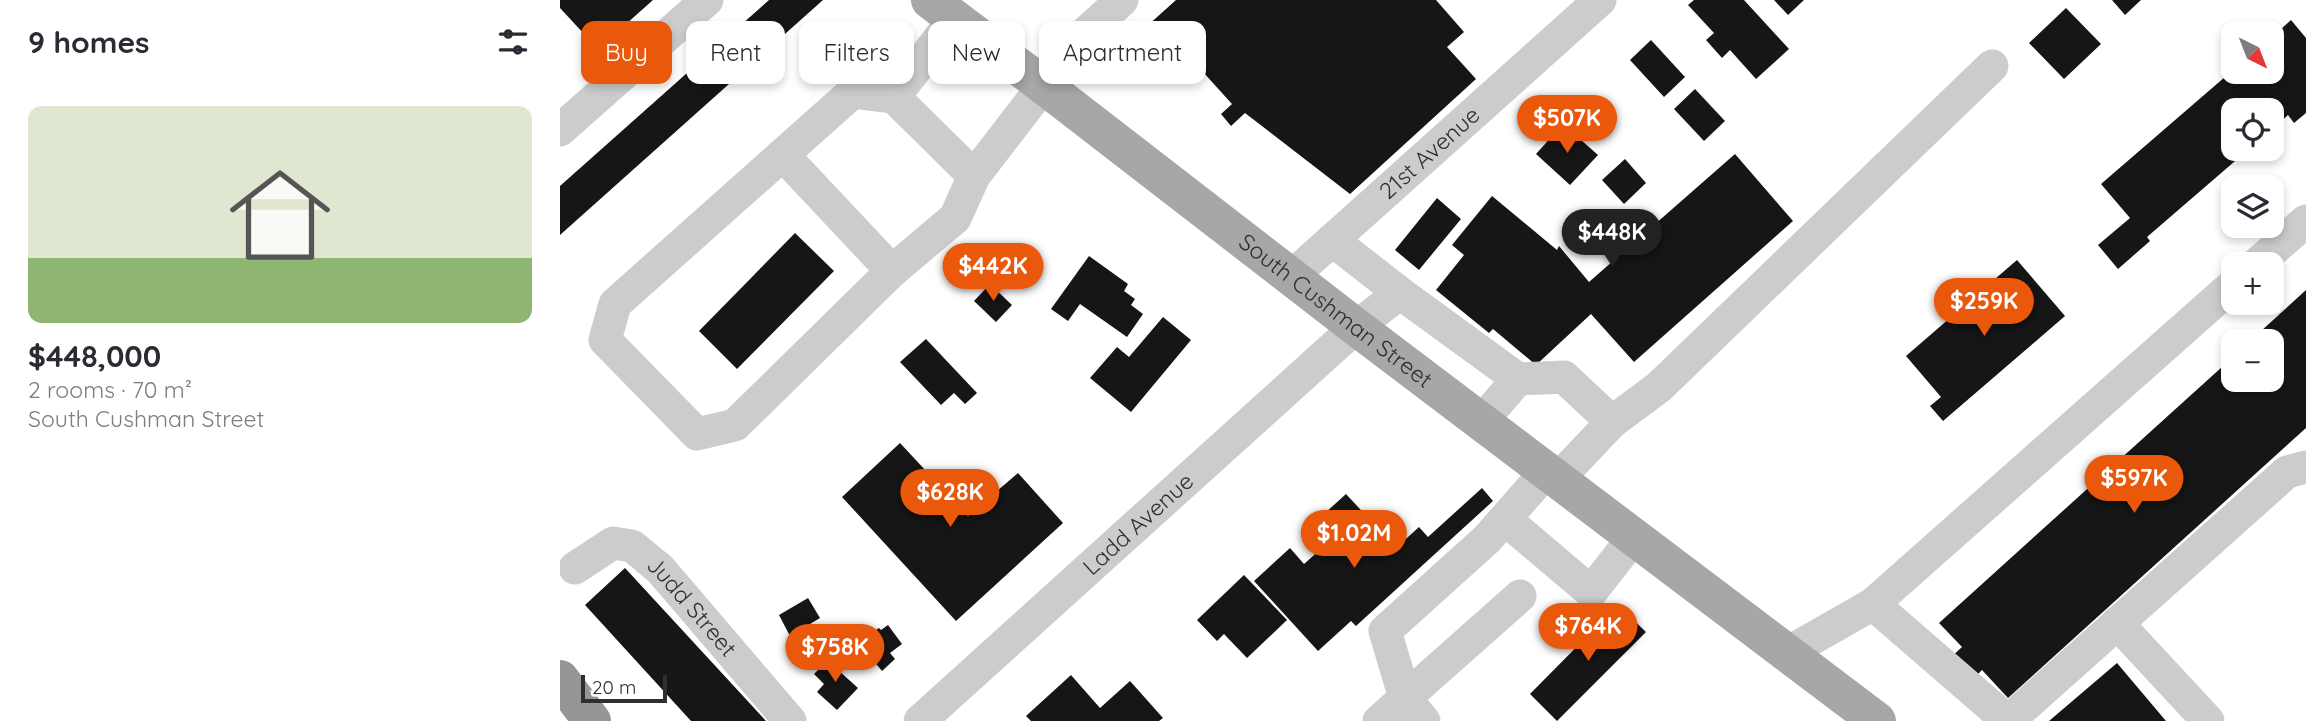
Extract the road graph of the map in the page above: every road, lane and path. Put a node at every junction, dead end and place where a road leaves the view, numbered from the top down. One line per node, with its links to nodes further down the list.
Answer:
1 (707, 0): 8 (street)
2 (1122, 0): 6 (street)
3 (1600, 0): 12 (street, 21st Avenue)
4 (942, 9): 6 (main road, South Cushman Street); 7 (street)
5 (1992, 66): 21 (street)
6 (1044, 85): 10 (street); 15 (main road, South Cushman Street)
7 (894, 97): 9 (street); 10 (street)
8 (560, 130)
9 (783, 155): 14 (street); 14 (street)
10 (974, 176): 14 (street)
11 (2306, 221): 13 (street)
12 (1332, 240): 15 (street, 21st Avenue); 16 (street)
13 (2271, 252)
14 (892, 271)
15 (1291, 277): 18 (main road, South Cushman Street)
16 (1401, 293): 18 (street, Ladd Avenue); 19 (street)
17 (2221, 296): 28 (street)
18 (1356, 327): 20 (main road, South Cushman Street); 37 (street, Ladd Avenue)
19 (1517, 379): 20 (street); 21 (street)
20 (1481, 422): 23 (main road, South Cushman Street)
21 (1612, 422): 23 (street)
22 (2306, 467): 29 (street)
23 (1552, 476): 24 (street); 25 (main road, South Cushman Street)
24 (1506, 520): 25 (street); 33 (street)
25 (1634, 537): 30 (main road, South Cushman Street)
26 (575, 568): 36 (street, Judd Street)
27 (1520, 596): 33 (street)
28 (1873, 604): 30 (street); 40 (street)
29 (2117, 623): 40 (street); 41 (street)
30 (1787, 653): 39 (main road, South Cushman Street)
31 (560, 679): 35 (highway)
32 (560, 710): 34 (highway)
33 (1415, 710): 38 (street)
34 (570, 721)
35 (592, 721)
36 (790, 721)
37 (920, 721)
38 (1379, 721)
39 (1877, 721)
40 (2008, 721)
41 (2208, 721)

